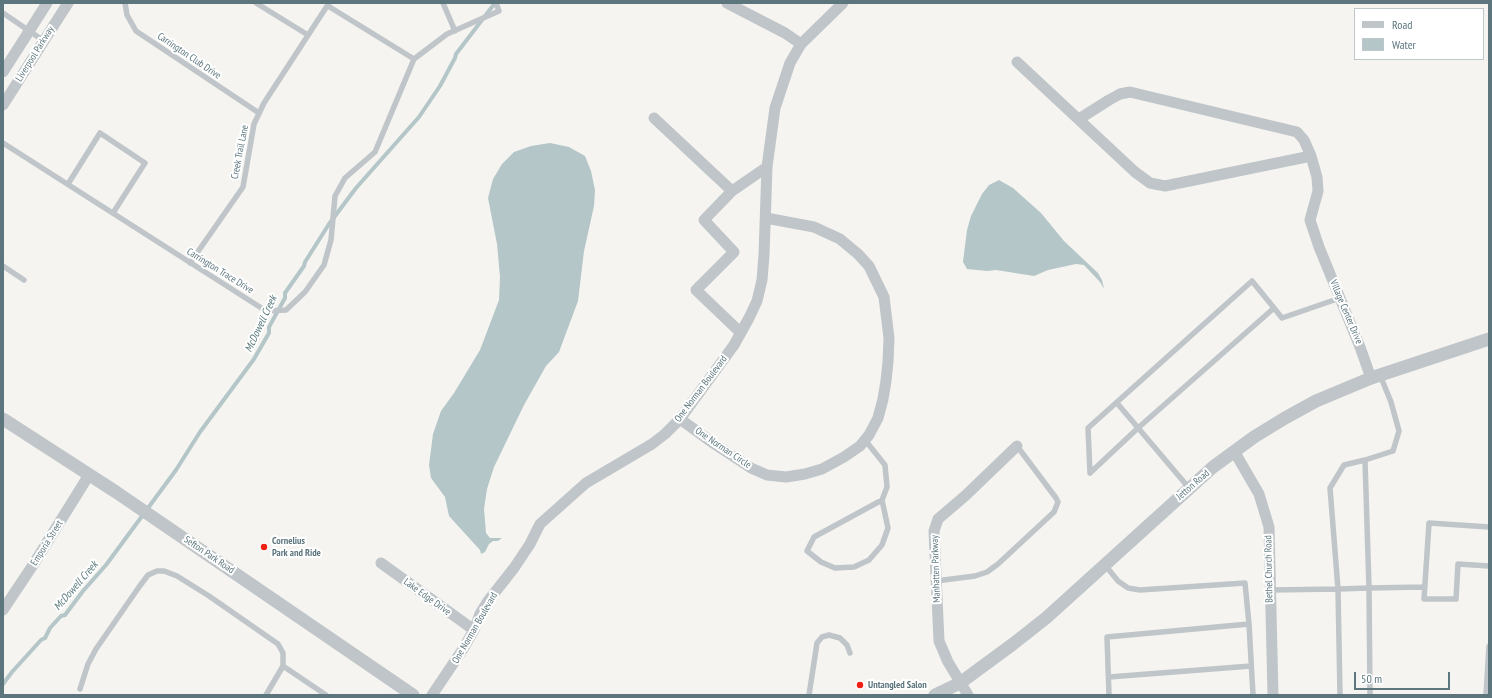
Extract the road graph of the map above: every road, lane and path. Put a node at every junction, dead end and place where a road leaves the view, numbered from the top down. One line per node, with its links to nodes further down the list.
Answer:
1 (47, 3): 11 (street, Liverpool Parkway)
2 (68, 3): 14 (street, Liverpool Parkway)
3 (125, 3): 20 (lane, Carrington Club Drive)
4 (256, 3): 13 (lane)
5 (443, 3): 12 (lane)
6 (496, 3): 12 (lane, Carrington Trace Drive)
7 (727, 3): 15 (street)
8 (843, 3): 15 (street, One Norman Boulevard)
9 (328, 4): 13 (lane, Creek Trail Lane); 16 (lane)
10 (3, 13): 11 (lane)
11 (30, 30): 14 (lane); 18 (street, Liverpool Parkway)
12 (454, 31): 16 (lane, Carrington Trace Drive)
13 (308, 35): 20 (lane, Creek Trail Lane)
14 (44, 40): 19 (street, Liverpool Parkway)
15 (801, 44): 25 (street, One Norman Boulevard)
16 (414, 60): 30 (lane, Carrington Trace Drive)
17 (1016, 62): 22 (street)
18 (3, 72)
19 (3, 105)
20 (259, 113): 30 (lane, Creek Trail Lane)
21 (654, 118): 27 (street)
22 (1079, 119): 24 (street, Village Center Drive); 24 (street)
23 (3, 143): 26 (lane, Carrington Trace Drive)
24 (1311, 156): 33 (street, Village Center Drive)
25 (767, 167): 27 (street); 29 (street, One Norman Boulevard)
26 (68, 184): 28 (lane, Carrington Trace Drive); 28 (lane)
27 (732, 191): 35 (street)
28 (113, 213): 30 (lane, Carrington Trace Drive)
29 (766, 218): 35 (street, One Norman Boulevard); 42 (street, One Norman Circle)
30 (190, 263)
31 (3, 266): 32 (lane)
32 (24, 280)
33 (1340, 298): 34 (lane); 37 (street, Village Center Drive)
34 (1274, 308): 38 (lane); 41 (lane)
35 (741, 333): 39 (street, One Norman Boulevard)
36 (1489, 339): 37 (street, Jetton Road)
37 (1375, 376): 44 (street, Jetton Road); 45 (lane)
38 (1117, 403): 41 (lane); 41 (lane)
39 (680, 418): 42 (street, One Norman Circle); 60 (street, One Norman Boulevard)
40 (3, 419): 46 (street, Sefton Park Road)
41 (1138, 428): 47 (lane)
42 (864, 440): 48 (lane)
43 (1017, 446): 53 (street, Manhatten Parkway); 53 (lane)
44 (1234, 451): 47 (street, Jetton Road); 57 (street, Bethel Church Road)
45 (1365, 460): 55 (lane); 56 (lane)
46 (89, 475): 58 (street, Emporia Street); 70 (street, Sefton Park Road)
47 (1189, 488): 51 (street, Jetton Road)
48 (882, 500): 48 (lane)
49 (1489, 527): 54 (lane)
50 (381, 563): 60 (street, Lake Edge Drive)
51 (1105, 565): 59 (lane); 66 (street, Jetton Road)
52 (1489, 566): 54 (lane)
53 (936, 581): 66 (street, Manhatten Parkway)
54 (1424, 587): 55 (lane)
55 (1369, 588): 56 (lane); 79 (lane)
56 (1338, 589): 57 (lane); 78 (lane)
57 (1270, 590): 77 (street, Bethel Church Road)
58 (3, 610)
59 (1249, 624): 64 (lane); 65 (lane)
60 (474, 630): 71 (street, One Norman Boulevard)
61 (1489, 646): 80 (lane)
62 (850, 653): 72 (lane)
63 (283, 666): 67 (lane); 68 (lane); 69 (lane)
64 (1251, 666): 65 (lane); 76 (lane)
65 (1109, 677): 75 (lane)
66 (960, 683): 73 (street, Jetton Road); 74 (street, Manhatten Parkway)
67 (80, 689)
68 (266, 695)
69 (326, 695)
70 (413, 695)
71 (432, 695)
72 (809, 695)
73 (935, 695)
74 (968, 695)
75 (1109, 695)
76 (1253, 695)
77 (1273, 695)
78 (1340, 695)
79 (1370, 695)
80 (1486, 695)

